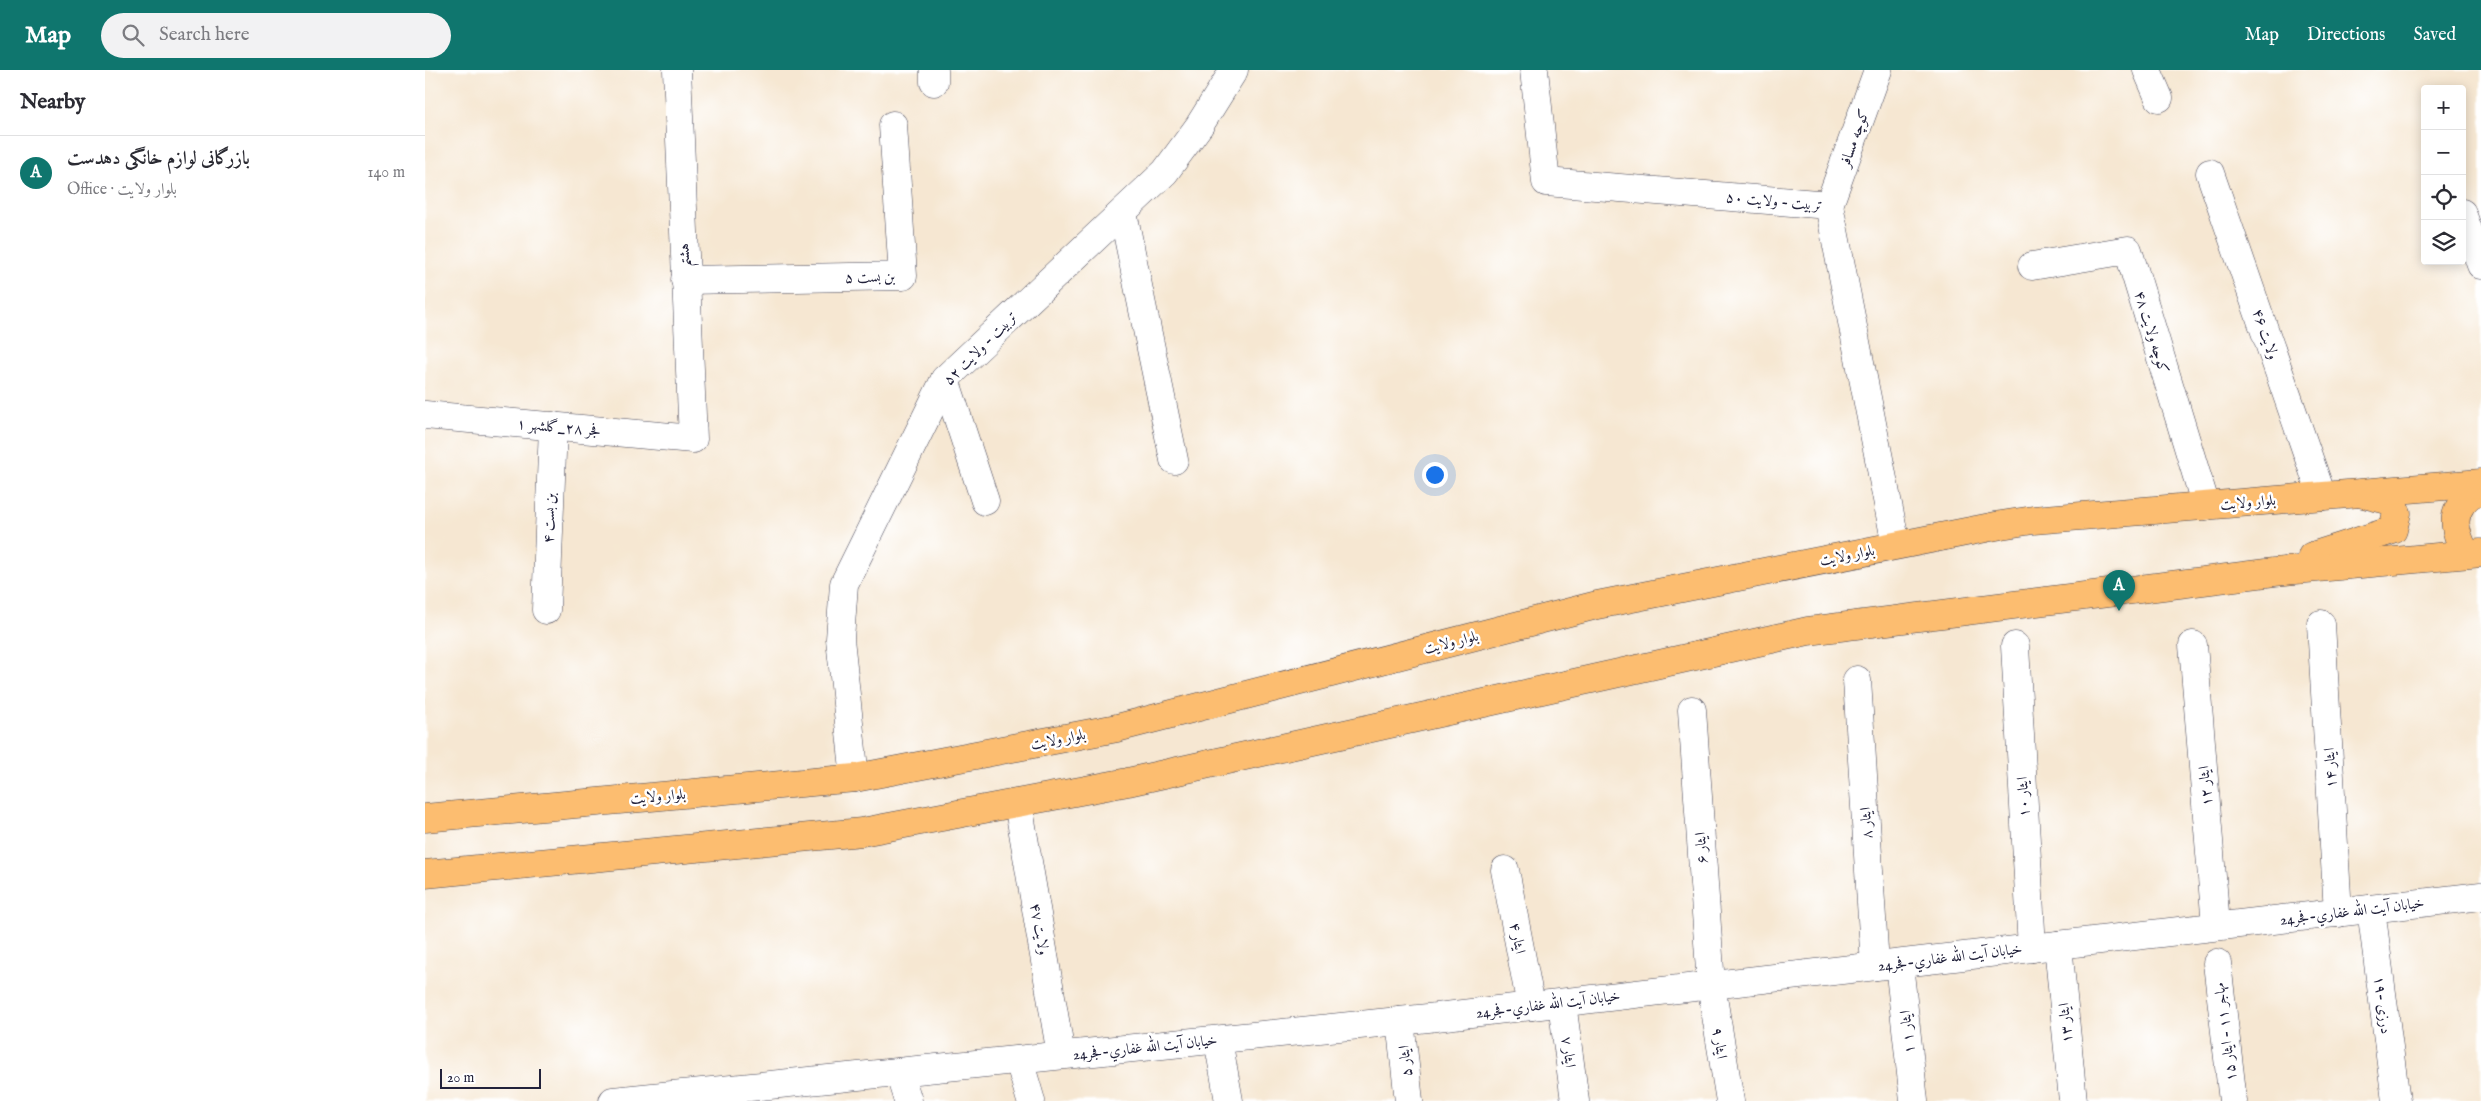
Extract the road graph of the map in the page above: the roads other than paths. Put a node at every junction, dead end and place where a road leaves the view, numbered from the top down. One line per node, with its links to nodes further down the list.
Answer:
1 (677, 70): 14 (street, هشتم)
2 (1234, 70): 10 (street, تربیت - ولایت ۵۲)
3 (1534, 70): 9 (street, تربیت - ولایت ۵۰)
4 (1879, 70): 9 (street, کوچه مسافر)
5 (2147, 70): 6 (street)
6 (2159, 98)
7 (893, 125): 14 (street, بن بست ۵)
8 (2209, 173): 23 (street, ولایت ۴۶)
9 (1829, 205): 26 (street, تربیت - ولایت ۵۰)
10 (1123, 213): 15 (street, تربیت - ولایت ۵۲); 19 (street)
11 (2465, 220): 12 (street)
12 (2481, 265)
13 (2032, 266): 25 (street, کوچه ولایت ۴۸)
14 (685, 280): 18 (street, هشتم)
15 (945, 379): 24 (street); 35 (street, تربیت - ولایت ۵۲)
16 (425, 415): 17 (street, فجر ۲۸_گلشهر ۱)
17 (553, 426): 18 (street, فجر ۲۸_گلشهر ۱); 29 (street, بن بست ۴)
18 (693, 439)
19 (1175, 460)
20 (2481, 483): 22 (main road, بلوار ولایت)
21 (2481, 490): 27 (main road)
22 (2360, 493): 23 (main road, بلوار ولایت); 28 (main road)
23 (2322, 496): 25 (main road, بلوار ولایت)
24 (985, 501)
25 (2206, 506): 26 (main road, بلوار ولایت)
26 (1896, 545): 35 (main road, بلوار ولایت)
27 (2473, 553): 28 (main road)
28 (2274, 572): 36 (main road)
29 (546, 610)
30 (2321, 624): 42 (street, ایثار ۱۴)
31 (2193, 645): 43 (street, ایثار ۱۲)
32 (2015, 646): 44 (street, ایثار ۱۰)
33 (1857, 680): 46 (street, ایثار ۸)
34 (1692, 710): 47 (street, ایثار ۶)
35 (855, 778): 37 (main road, بلوار ولایت)
36 (1018, 803): 39 (main road); 52 (street, ولایت ۴۷)
37 (425, 818)
38 (1505, 870): 49 (street, ایثار ۴)
39 (425, 874)
40 (2481, 896): 41 (street, خيابان آيت الله غفاري-فجر24)
41 (2371, 908): 42 (street, خيابان آيت الله غفاري-فجر24); 65 (street, ۱۹- درزی)
42 (2338, 912): 43 (street, خيابان آيت الله غفاري-فجر24)
43 (2216, 926): 44 (street, خيابان آيت الله غفاري-فجر24)
44 (2045, 946): 46 (street, خيابان آيت الله غفاري-فجر24); 63 (street, ایثار ۱۳)
45 (2217, 962): 64 (street, مهاجر ۱۱ - ایثار ۱۵)
46 (1887, 965): 47 (street, خيابان آيت الله غفاري-فجر24); 62 (street, ایثار ۱ ۱)
47 (1711, 985): 48 (street, خيابان آيت الله غفاري-فجر24); 61 (street, ایثار ۹)
48 (1562, 1003): 49 (street, خيابان آيت الله غفاري-فجر24); 60 (street, ایثار ۷)
49 (1531, 1006): 50 (street, خيابان آيت الله غفاري-فجر24)
50 (1400, 1021): 51 (street, خيابان آيت الله غفاري-فجر24); 59 (street, ایثار ۵)
51 (1218, 1040): 52 (street, خيابان آيت الله غفاري-فجر24); 58 (street)
52 (1061, 1055): 53 (street, خيابان آيت الله غفاري-فجر24)
53 (1019, 1060): 54 (street, خيابان آيت الله غفاري-فجر24); 57 (street)
54 (899, 1072): 55 (street, خيابان آيت الله غفاري-فجر24); 56 (street)
55 (613, 1101)
56 (908, 1101)
57 (1031, 1101)
58 (1229, 1101)
59 (1409, 1101)
60 (1575, 1101)
61 (1730, 1101)
62 (1914, 1101)
63 (2073, 1101)
64 (2233, 1101)
65 (2396, 1101)

